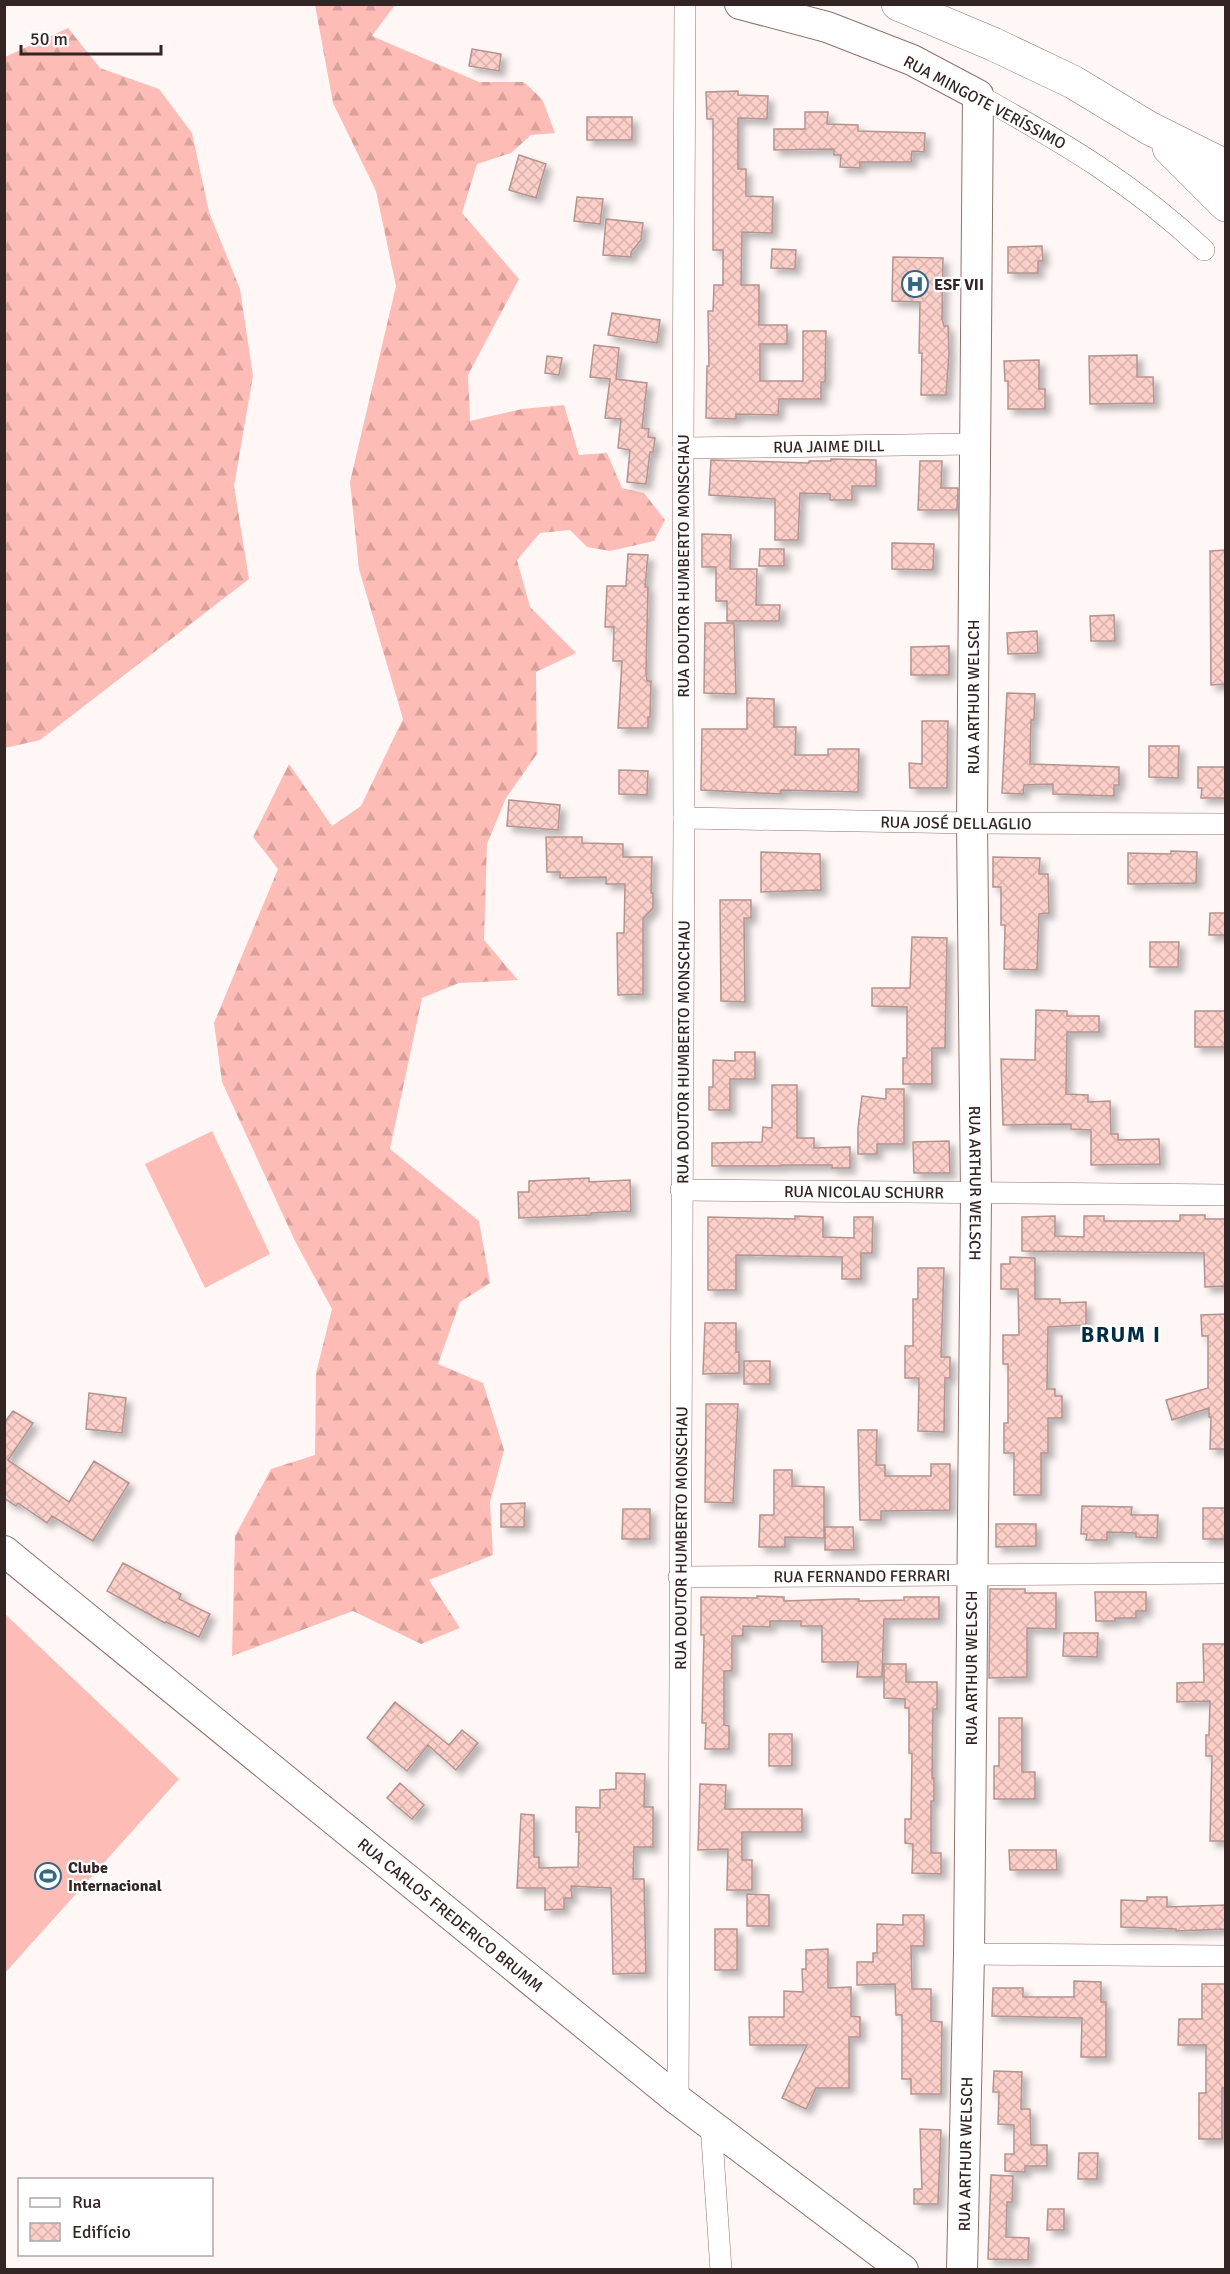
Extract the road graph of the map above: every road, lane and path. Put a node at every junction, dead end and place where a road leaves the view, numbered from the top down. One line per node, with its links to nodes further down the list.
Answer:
1 (685, 4): 10 (street, RUA DOUTOR HUMBERTO MONSCHAU)
2 (740, 4): 4 (street, RUA MINGOTE VERÍSSIMO)
3 (898, 4): 5 (highway)
4 (978, 96): 8 (street, RUA MINGOTE VERÍSSIMO); 9 (street, RUA ARTHUR WELSCH)
5 (1149, 128): 6 (highway); 7 (highway)
6 (1223, 166)
7 (1226, 205)
8 (1204, 250)
9 (974, 444): 10 (street, RUA JAIME DILL); 12 (street, RUA ARTHUR WELSCH)
10 (683, 448): 11 (street, RUA DOUTOR HUMBERTO MONSCHAU)
11 (684, 818): 12 (street, RUA JOSÉ DELLAGLIO); 14 (street, RUA DOUTOR HUMBERTO MONSCHAU)
12 (972, 823): 13 (street, RUA JOSÉ DELLAGLIO); 15 (street, RUA ARTHUR WELSCH)
13 (1226, 824)
14 (681, 1190): 15 (street, RUA NICOLAU SCHURR); 20 (street, RUA DOUTOR HUMBERTO MONSCHAU)
15 (976, 1194): 16 (street, RUA NICOLAU SCHURR); 18 (street, RUA ARTHUR WELSCH)
16 (1226, 1195)
17 (4, 1551): 23 (street, RUA CARLOS FREDERICO BRUMM)
18 (971, 1573): 19 (street, RUA FERNANDO FERRARI); 20 (street, RUA FERNANDO FERRARI); 21 (street, RUA ARTHUR WELSCH)
19 (1226, 1573)
20 (679, 1577): 23 (street, RUA DOUTOR HUMBERTO MONSCHAU)
21 (969, 1954): 22 (street); 27 (street, RUA ARTHUR WELSCH)
22 (1226, 1956)
23 (678, 2100): 24 (street, RUA CARLOS FREDERICO BRUMM)
24 (711, 2124): 25 (street); 26 (street, RUA CARLOS FREDERICO BRUMM)
25 (721, 2270)
26 (903, 2270)
27 (962, 2270)

